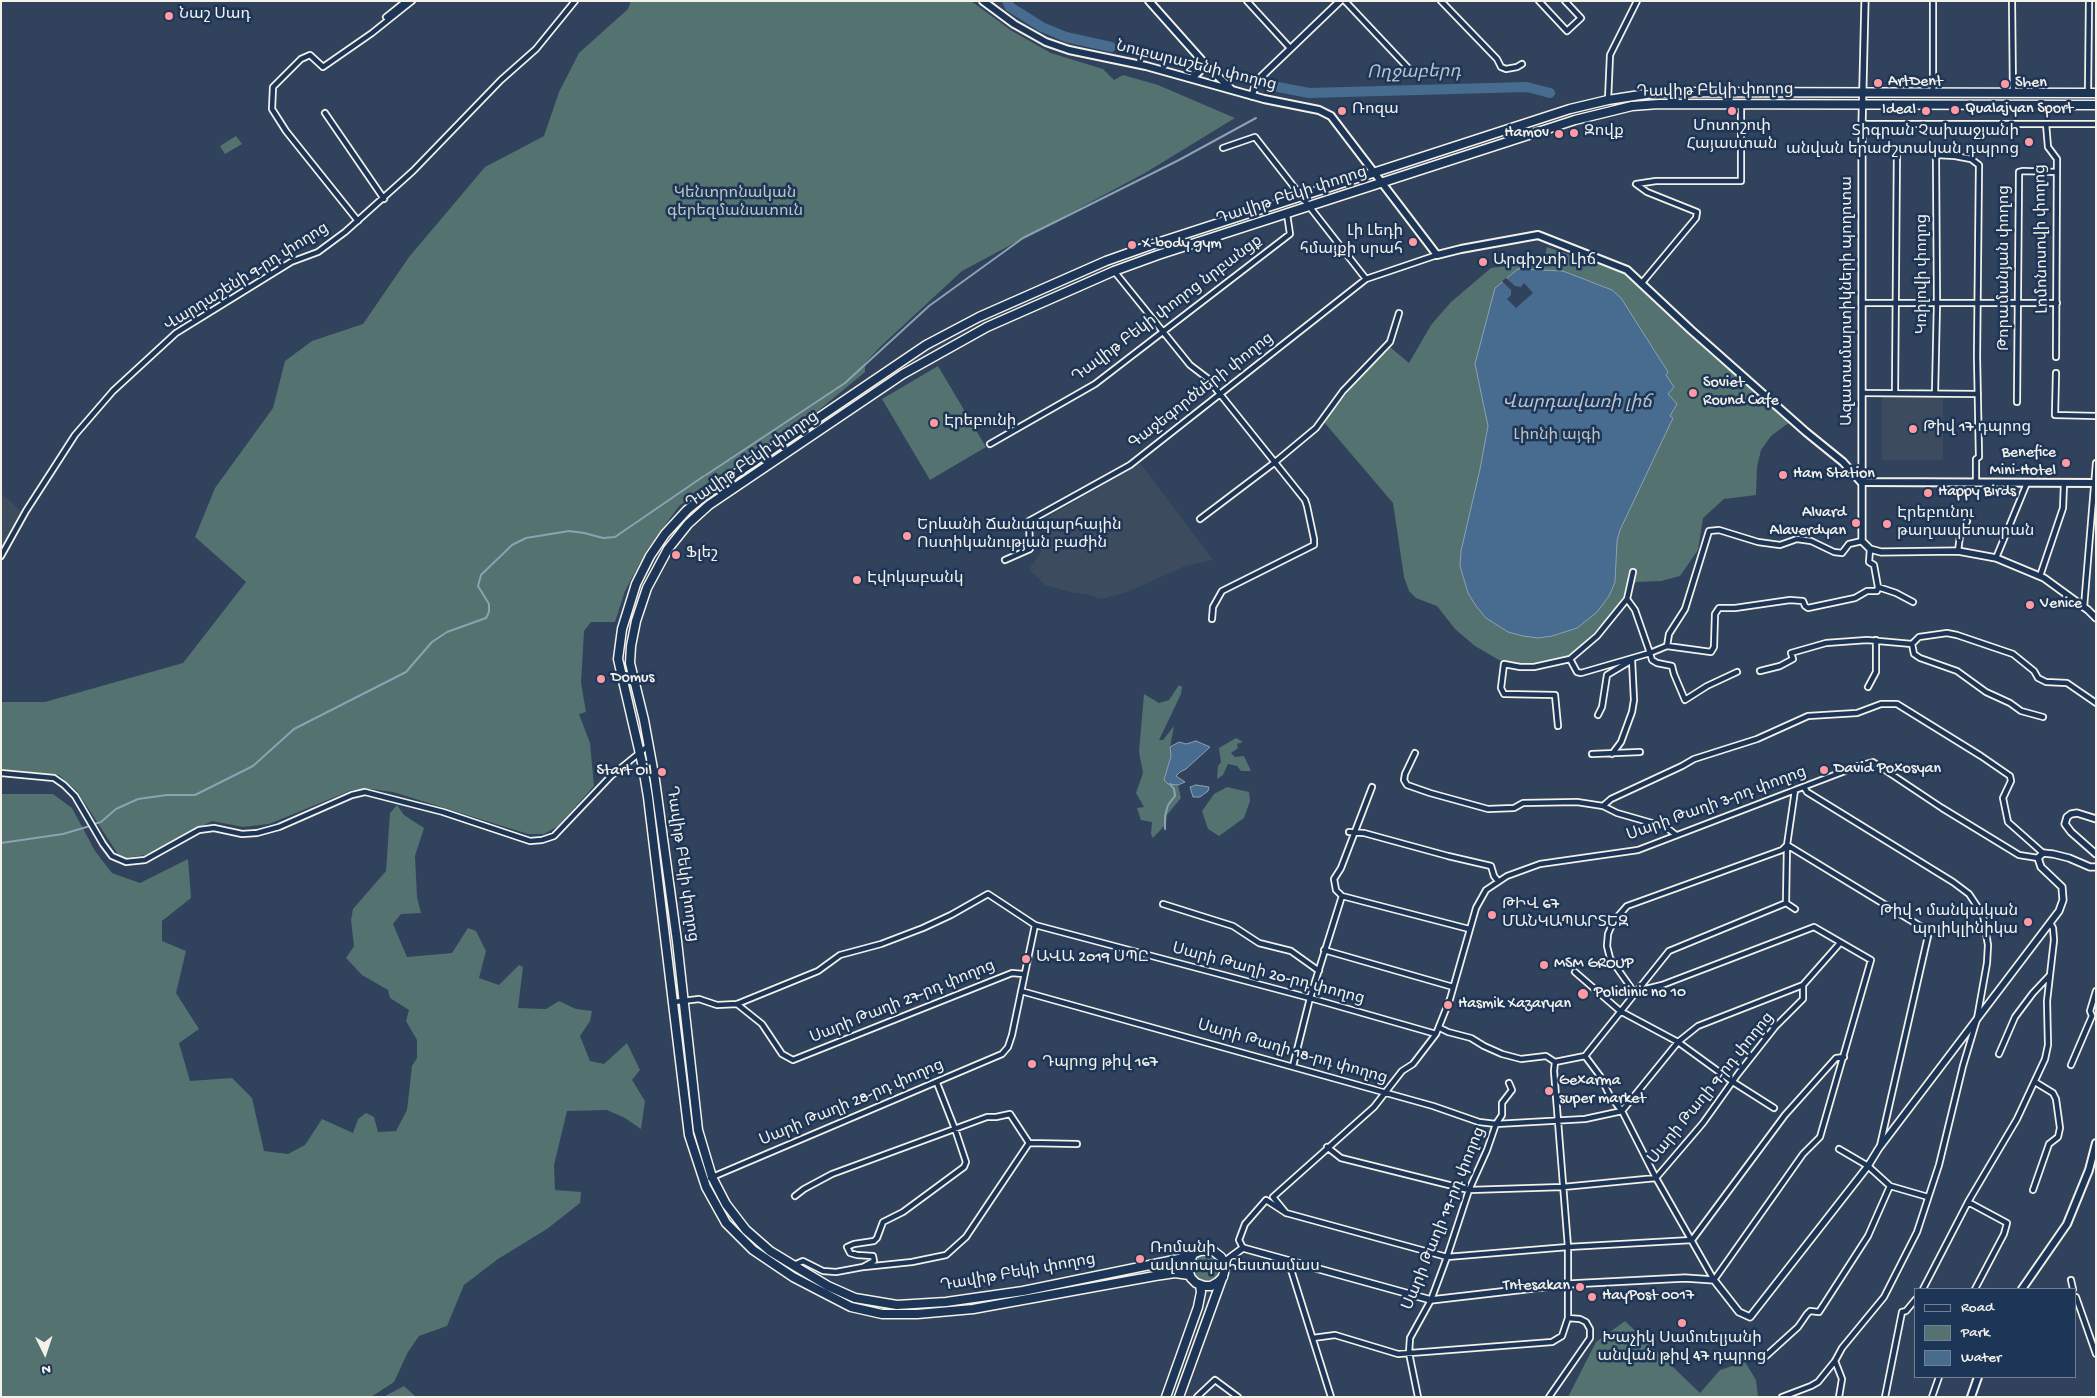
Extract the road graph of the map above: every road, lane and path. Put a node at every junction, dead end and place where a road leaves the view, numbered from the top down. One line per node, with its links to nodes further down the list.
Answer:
1 (406, 1): 17 (street)
2 (412, 1): 46 (street)
3 (575, 1): 43 (street, Վարդաշենի 9-րդ փողոց)
4 (983, 1): 22 (main road, Նուբարաշենի փողոց)
5 (1149, 1): 20 (main road)
6 (1247, 1): 18 (street)
7 (1340, 1): 18 (street)
8 (1345, 1): 21 (street)
9 (1441, 1): 19 (street)
10 (1539, 1): 11 (street)
11 (1565, 1)
12 (1637, 1): 29 (street)
13 (1865, 1): 27 (street, Ազատամարտիկների պողոտա)
14 (1933, 1): 24 (street)
15 (2012, 1): 25 (street)
16 (2089, 1): 26 (street)
17 (386, 17)
18 (1290, 48): 28 (street)
19 (1522, 64)
20 (1206, 65): 22 (main road); 23 (main road)
21 (1411, 71)
22 (1192, 78): 23 (main road, Նուբարաշենի փողոց)
23 (1232, 90): 28 (main road, Նուբարաշենի փողոց)
24 (1933, 93): 25 (main road, Դավիթ Բեկի փողոց); 27 (main road, Դավիթ Բեկի փողոց)
25 (2013, 93): 26 (main road, Դավիթ Բեկի փողոց)
26 (2092, 93)
27 (1863, 94): 29 (main road, Դավիթ Բեկի փողոց); 31 (street, Ազատամարտիկների պողոտա)
28 (1252, 96): 39 (main road, Նուբարաշենի փողոց)
29 (1608, 100): 39 (main road, Դավիթ Բեկի փողոց)
30 (1741, 104): 31 (main road, Դավիթ Բեկի փողոց); 41 (main road, Դավիթ Բեկի փողոց); 50 (street)
31 (1863, 105): 32 (main road, Դավիթ Բեկի փողոց); 34 (street, Ազատամարտիկների պողոտա)
32 (2096, 105)
33 (325, 113): 43 (street)
34 (1862, 124): 35 (street); 55 (street, Ազատամարտիկների պողոտա)
35 (2046, 124): 36 (street); 40 (street, Լոմոնոսովի փողոց)
36 (2096, 124)
37 (1897, 147): 56 (street)
38 (1223, 148): 42 (street)
39 (1374, 172): 41 (main road, Նուբարաշենի փողոց); 42 (main road, Դավիթ Բեկի փողոց)
40 (2057, 172): 53 (street, Թորամանյան փողոց); 54 (street, Լոմոնոսովի փողոց)
41 (1382, 183): 44 (main road, Դավիթ Բեկի փողոց); 47 (main road, Նուբարաշենի փողոց)
42 (1300, 196): 44 (street); 107 (main road, Դավիթ Բեկի փողոց)
43 (384, 199): 46 (street, Վարդաշենի 9-րդ փողոց)
44 (1308, 206): 45 (main road, Դավիթ Բեկի փողոց); 49 (street)
45 (1287, 214): 48 (main road, Դավիթ Բեկի փողոց); 58 (street, Դավիթ Բեկի փողոց նրբանցք)
46 (358, 221): 81 (street, Վարդաշենի 9-րդ փողոց)
47 (1437, 255): 49 (street, Գաջեգործների փողոց); 50 (main road)
48 (1114, 271): 58 (street); 105 (main road, Դավիթ Բեկի փողոց)
49 (1366, 279): 64 (street, Գաջեգործների փողոց)
50 (1641, 284): 71 (main road)
51 (1937, 303): 52 (street); 52 (street, Կռիլովի փողոց); 56 (street); 63 (street, Կռիլովի փողոց)
52 (1979, 303): 53 (street); 65 (street)
53 (2018, 303): 54 (street); 66 (street, Թորամանյան փողոց)
54 (2057, 303): 59 (street, Լոմոնոսովի փողոց)
55 (1864, 304): 56 (street); 61 (street, Ազատամարտիկների պողոտա)
56 (1895, 304): 62 (street)
57 (1399, 313): 70 (street)
58 (1162, 331): 64 (street); 68 (street, Դավիթ Բեկի փողոց նրբանցք)
59 (2056, 357)
60 (2056, 373): 67 (street)
61 (1863, 393): 62 (street); 71 (street, Ազատամարտիկների պողոտա)
62 (1895, 393): 63 (street)
63 (1935, 393): 65 (street)
64 (1220, 394): 70 (street); 83 (street, Գաջեգործների փողոց)
65 (1978, 394): 72 (street)
66 (2017, 402)
67 (2096, 416)
68 (990, 444)
69 (2096, 463): 75 (street)
70 (1274, 464): 76 (street); 91 (street)
71 (1861, 482): 72 (main road); 78 (street, Ազատամարտիկների պողոտա)
72 (1976, 483): 73 (main road)
73 (2027, 483): 74 (main road); 82 (street)
74 (2064, 483): 75 (main road); 85 (street)
75 (2095, 483): 89 (street)
76 (1200, 519)
77 (1968, 521): 80 (street)
78 (1862, 541): 79 (street); 94 (street)
79 (1870, 549): 80 (street); 86 (street)
80 (1958, 552): 82 (street)
81 (1, 556)
82 (1996, 558): 85 (street)
83 (1005, 560)
84 (1633, 572): 87 (street)
85 (2040, 576): 89 (street)
86 (1878, 587): 88 (street); 94 (street)
87 (1627, 597): 95 (street); 96 (street)
88 (1913, 602)
89 (2084, 607): 90 (street)
90 (2096, 618)
91 (1212, 620)
92 (1876, 640): 93 (street); 98 (street); 100 (street)
93 (1912, 644): 101 (street); 103 (street)
94 (1667, 646): 95 (street)
95 (1650, 653): 97 (street); 99 (street)
96 (1570, 659): 97 (street); 104 (street)
97 (1632, 660): 102 (street); 110 (street)
98 (1760, 671)
99 (1737, 672)
100 (1868, 687)
101 (2096, 703)
102 (1598, 715)
103 (2043, 717)
104 (1558, 726)
105 (649, 745): 107 (street); 144 (main road, Դավիթ Բեկի փողոց)
106 (1640, 752): 110 (street)
107 (640, 753): 111 (street); 145 (main road, Դավիթ Բեկի փողոց)
108 (1415, 753): 115 (street)
109 (1592, 754): 110 (street)
110 (1612, 754)
111 (1, 773)
112 (1372, 787): 117 (street)
113 (1804, 787): 114 (street, Սարի Թաղի 3-րդ փողոց); 122 (street, Սարի Թաղի 3-րդ փողոց); 148 (street)
114 (1795, 790): 118 (street, Սարի Թաղի 3-րդ փողոց); 119 (street)
115 (1603, 806): 118 (street); 120 (street)
116 (2096, 820): 121 (street)
117 (1352, 832): 124 (street); 125 (street)
118 (1676, 835): 124 (street, Սարի Թաղի 3-րդ փողոց)
119 (1787, 845): 126 (street); 142 (street); 172 (street)
120 (2043, 853): 122 (street); 123 (street)
121 (2096, 854)
122 (2038, 858): 129 (street)
123 (2096, 867)
124 (1498, 881): 131 (street)
125 (1342, 896): 131 (street); 133 (street)
126 (1786, 903): 128 (street); 142 (street)
127 (1163, 904): 134 (street)
128 (1795, 910)
129 (2050, 923): 137 (street); 148 (street)
130 (1035, 925): 136 (street); 143 (street, Սարի Թաղի 20-րդ փողոց); 146 (street, Սարի Թաղի 20-րդ փողոց)
131 (1469, 929): 139 (street)
132 (1840, 943): 138 (street, Սարի Թաղի 9-րդ փողոց); 142 (street); 154 (street)
133 (1324, 950): 134 (street); 139 (street)
134 (1319, 971): 143 (street)
135 (1575, 972): 147 (street)
136 (1023, 974): 140 (street); 146 (street, Սարի Թաղի 27-րդ փողոց)
137 (2049, 976): 152 (street); 159 (street)
138 (1804, 985): 151 (street); 158 (street, Սարի Թաղի 9-րդ փողոց)
139 (1453, 987): 149 (street)
140 (1021, 991): 157 (street, Սարի Թաղի 18-րդ փողոց); 160 (street, Սարի Թաղի 28-րդ փողոց)
141 (2096, 991): 156 (street)
142 (1634, 992): 147 (street)
143 (1310, 998): 150 (street, Սարի Թաղի 20-րդ փողոց); 157 (street)
144 (684, 1000): 145 (street); 146 (street); 175 (main road, Դավիթ Բեկի փողոց)
145 (674, 1002): 177 (main road, Դավիթ Բեկի փողոց)
146 (737, 1004)
147 (1620, 1011): 151 (street); 153 (street)
148 (1977, 1019): 172 (street); 183 (street)
149 (1440, 1028): 150 (street); 155 (street)
150 (1436, 1034): 162 (street)
151 (1678, 1042): 158 (street); 164 (street)
152 (1999, 1054)
153 (1585, 1056): 155 (street); 164 (street)
154 (1844, 1057): 186 (street); 197 (street)
155 (1555, 1062): 165 (street)
156 (2071, 1065)
157 (1293, 1066): 162 (street, Սարի Թաղի 18-րդ փողոց)
158 (1733, 1082): 163 (street); 176 (street, Սարի Թաղի 9-րդ փողոց)
159 (2035, 1082): 181 (street); 184 (street)
160 (937, 1083): 167 (street); 175 (street, Սարի Թաղի 28-րդ փողոց)
161 (1509, 1084): 166 (street, Սարի Թաղի 19-րդ փողոց)
162 (1386, 1093): 166 (street, Սարի Թաղի 18-րդ փողոց); 171 (street)
163 (1774, 1108)
164 (1622, 1111): 165 (street, Սարի Թաղի 18-րդ փողոց); 176 (street)
165 (1559, 1120): 166 (street, Սարի Թաղի 18-րդ փողոց); 179 (street)
166 (1496, 1124): 180 (street, Սարի Թաղի 19-րդ փողոց)
167 (955, 1129): 168 (street); 182 (street); 194 (street)
168 (1029, 1143): 170 (street); 194 (street)
169 (2096, 1143): 203 (main road)
170 (1077, 1144)
171 (1327, 1147): 180 (street, Սարի Թաղի 9-րդ փողոց); 185 (street)
172 (1879, 1148): 174 (street)
173 (1839, 1149): 174 (street)
174 (1868, 1166): 178 (street); 197 (street)
175 (712, 1177): 177 (street, Սարի Թաղի 28-րդ փողոց); 193 (main road, Դավիթ Բեկի փողոց)
176 (1656, 1178): 179 (street, Սարի Թաղի 9-րդ փողոց); 186 (street)
177 (703, 1180): 196 (main road, Դավիթ Բեկի փողոց)
178 (1890, 1186): 183 (street); 212 (street)
179 (1563, 1187): 180 (street, Սարի Թաղի 9-րդ փողոց); 187 (street)
180 (1469, 1190): 190 (street, Սարի Թաղի 19-րդ փողոց)
181 (2033, 1190)
182 (795, 1196)
183 (1928, 1197): 213 (street)
184 (1968, 1202): 201 (street); 202 (street)
185 (1286, 1213): 188 (street); 190 (street)
186 (1692, 1240): 187 (street); 197 (street)
187 (1568, 1247): 190 (street); 199 (street)
188 (1244, 1248): 191 (street); 192 (street)
189 (1195, 1254): 192 (main road, Դավիթ Բեկի փողոց); 193 (main road, Դավիթ Բեկի փողոց); 196 (main road)
190 (1447, 1257): 205 (street, Սարի Թաղի 19-րդ փողոց)
191 (1288, 1259): 205 (street); 209 (street)
192 (1224, 1262): 195 (main road)
193 (793, 1265): 194 (street)
194 (863, 1267)
195 (1224, 1272): 200 (main road); 217 (main road)
196 (1189, 1275): 200 (main road)
197 (1714, 1280): 199 (street)
198 (2071, 1280): 204 (street)
199 (1569, 1284): 205 (street); 208 (street)
200 (1200, 1285): 216 (main road)
201 (1924, 1288)
202 (1976, 1288)
203 (2023, 1288)
204 (2073, 1288)
205 (1430, 1300): 211 (street, Սարի Թաղի 19-րդ փողոց)
206 (2077, 1300): 210 (street)
207 (1914, 1301): 225 (street)
208 (1568, 1318): 211 (street); 222 (street)
209 (1313, 1338): 211 (street); 220 (street)
210 (2095, 1351)
211 (1409, 1353): 221 (street, Սարի Թաղի 19-րդ փողոց)
212 (1766, 1356)
213 (1835, 1361): 223 (street); 224 (street)
214 (1939, 1378): 226 (street)
215 (1978, 1378): 227 (main road)
216 (1166, 1397)
217 (1179, 1397)
218 (1197, 1397): 219 (street)
219 (1238, 1397)
220 (1330, 1397)
221 (1418, 1397)
222 (1549, 1397)
223 (1782, 1397)
224 (1839, 1397)
225 (1885, 1397)
226 (1932, 1397)
227 (1971, 1397)

